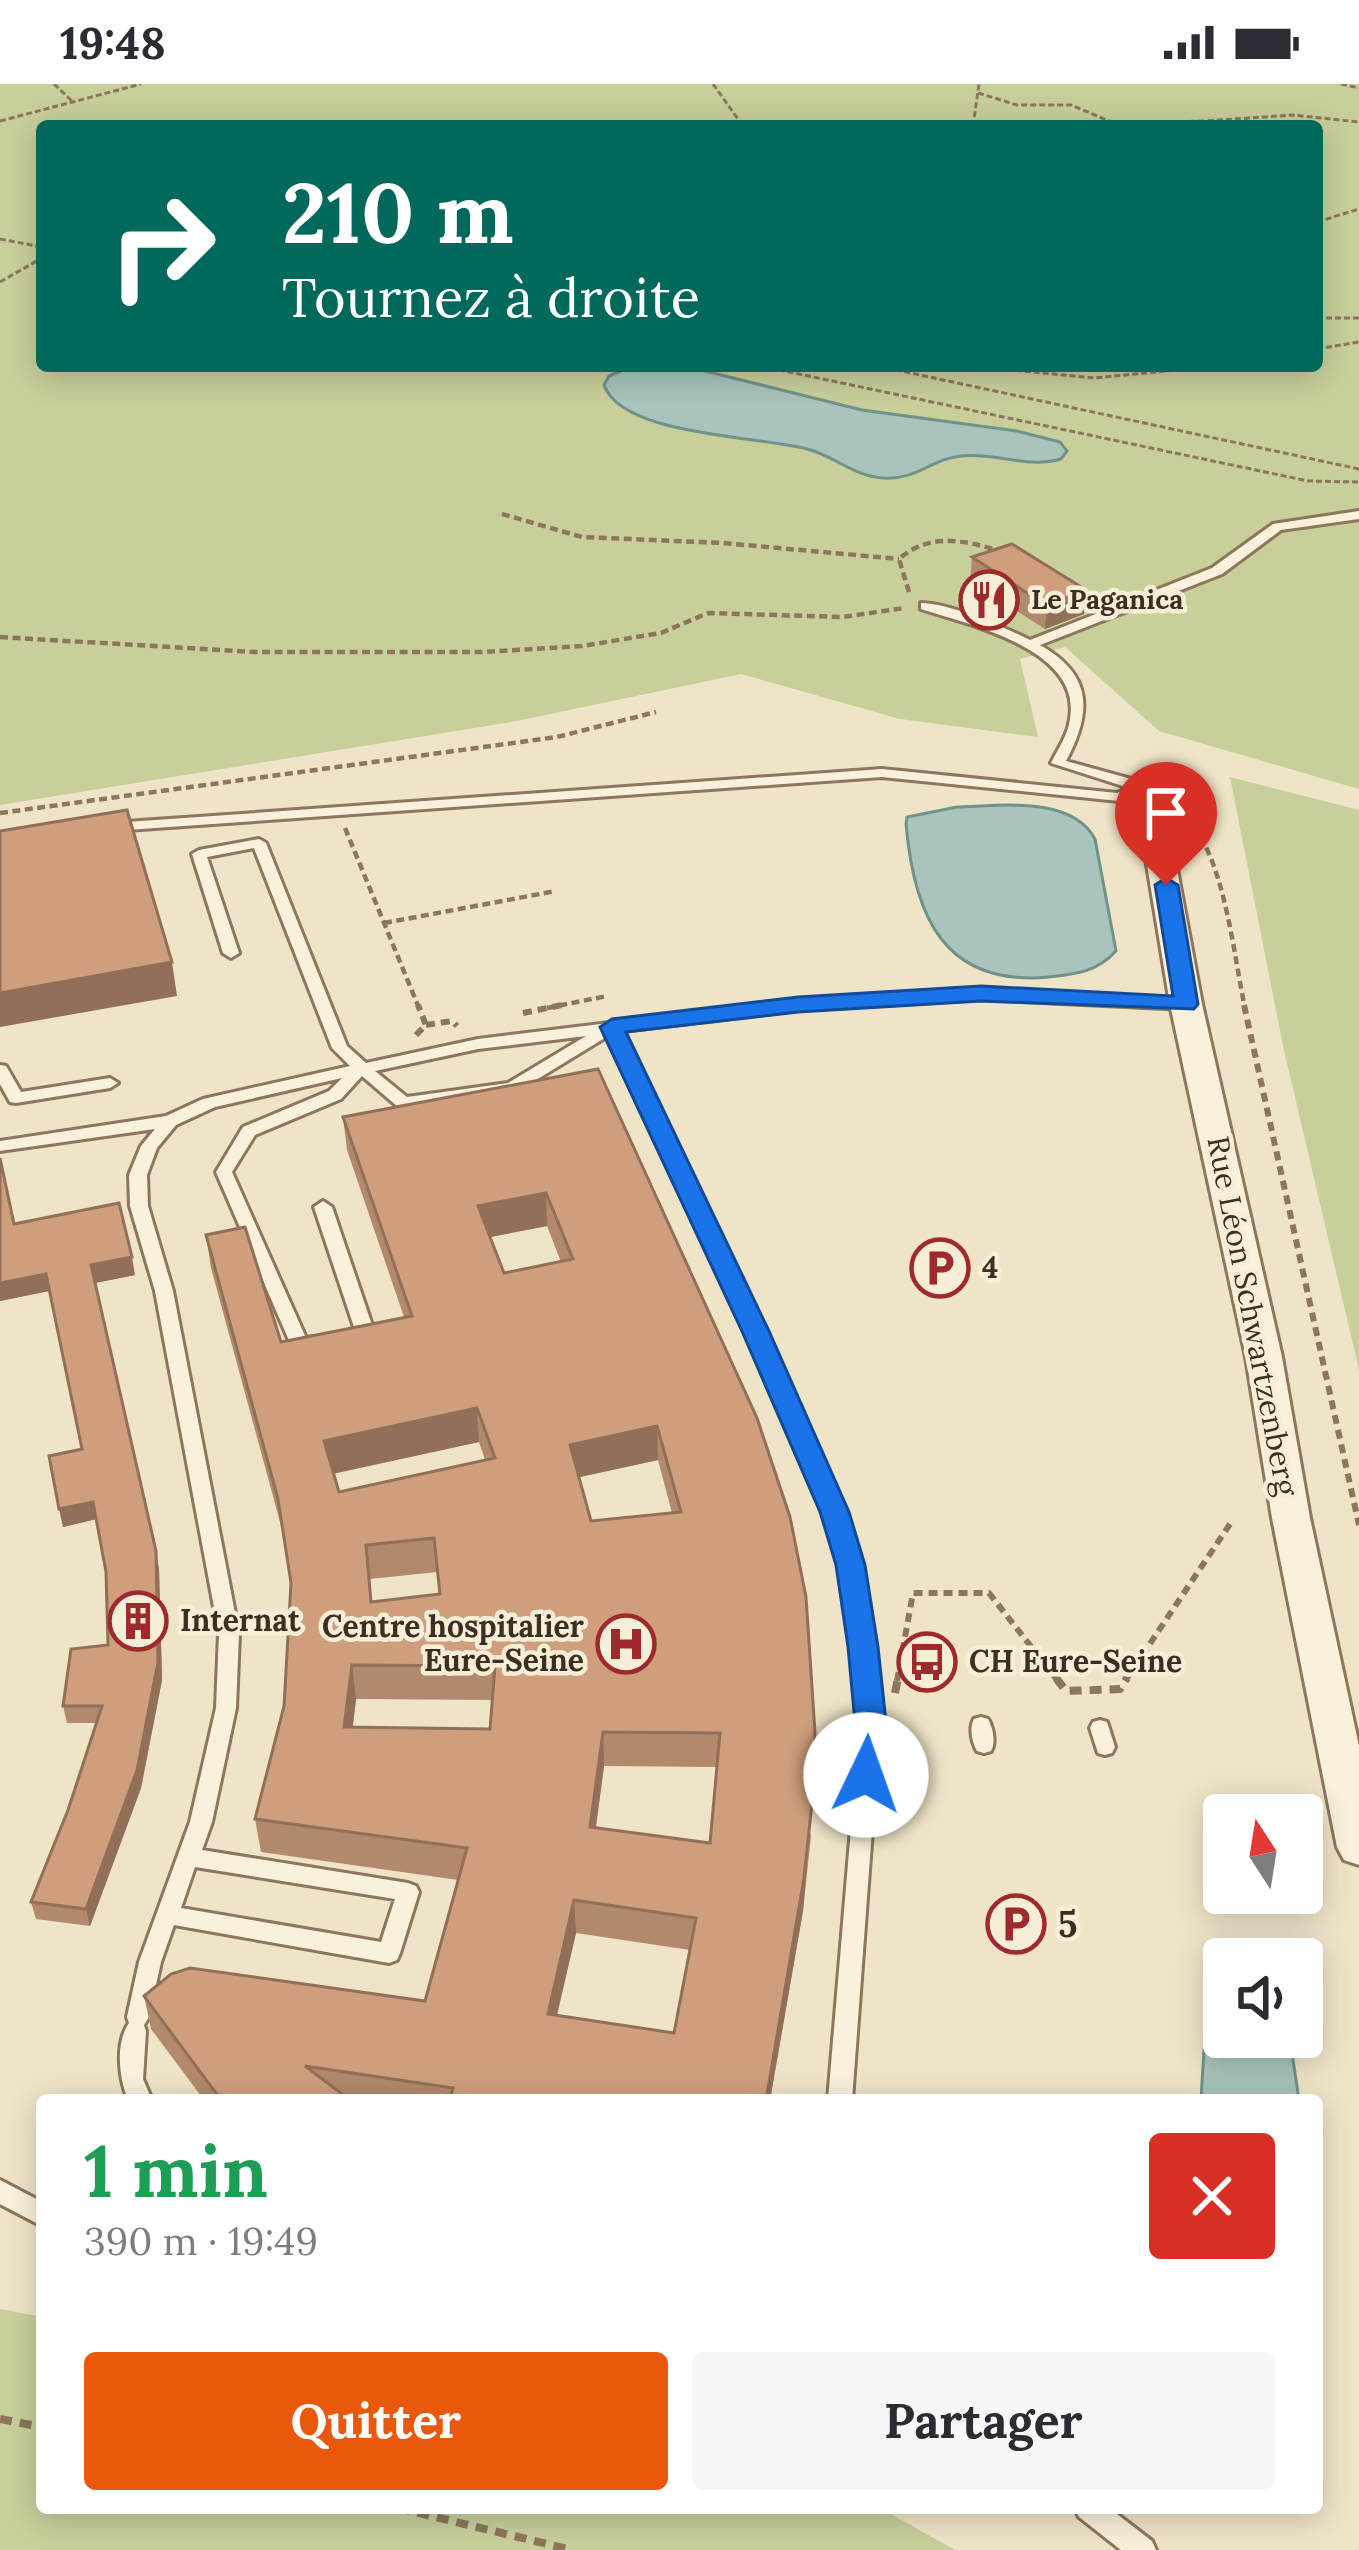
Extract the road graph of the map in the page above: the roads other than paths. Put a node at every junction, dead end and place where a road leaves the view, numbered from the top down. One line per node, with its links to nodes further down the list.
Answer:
1 (1359, 515): 3 (lane)
2 (926, 606): 3 (lane)
3 (1031, 644): 4 (lane)
4 (1153, 792): 5 (lane); 7 (street, Rue Léon Schwartzenberg)
5 (100, 828)
6 (231, 953): 9 (lane)
7 (1186, 1004): 8 (lane); 15 (street, Rue Léon Schwartzenberg)
8 (612, 1027): 9 (lane); 9 (lane); 19 (lane)
9 (361, 1067): 12 (lane); 14 (lane)
10 (0, 1070): 11 (lane)
11 (110, 1083)
12 (170, 1121): 13 (lane); 16 (lane)
13 (0, 1146)
14 (323, 1207)
15 (1359, 1847)
16 (188, 1858): 17 (lane); 17 (lane)
17 (168, 1915): 18 (lane)
18 (137, 2094)
19 (839, 2094)
20 (0, 2191): 21 (lane)
21 (36, 2212)
22 (1096, 2514): 23 (lane)
23 (1144, 2549)

